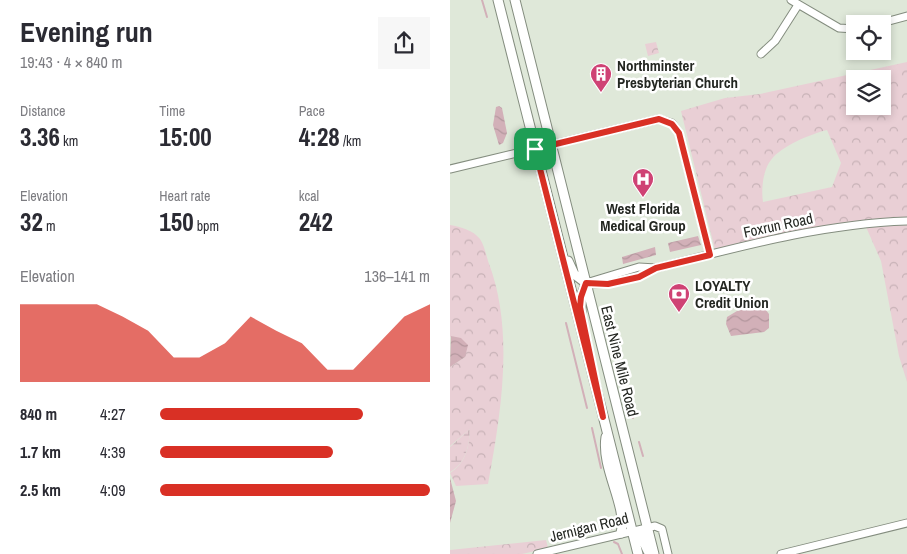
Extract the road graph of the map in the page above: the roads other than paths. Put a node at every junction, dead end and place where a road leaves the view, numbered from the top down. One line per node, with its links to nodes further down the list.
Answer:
1 (498, 0): 10 (main road, East Nine Mile Road)
2 (515, 0): 9 (main road, East Nine Mile Road)
3 (791, 0): 4 (street)
4 (798, 4): 7 (street); 8 (street)
5 (907, 16): 6 (street)
6 (891, 20)
7 (846, 28)
8 (761, 54)
9 (551, 144): 10 (street); 14 (street); 15 (main road, East Nine Mile Road)
10 (535, 149): 11 (street); 12 (main road, East Nine Mile Road)
11 (450, 169)
12 (542, 174): 15 (main road); 16 (main road, East Nine Mile Road)
13 (907, 221): 14 (street, Foxrun Road)
14 (710, 255): 15 (street, Foxrun Road)
15 (586, 283): 16 (main road); 19 (main road, East Nine Mile Road)
16 (603, 417): 17 (main road, East Nine Mile Road)
17 (607, 432): 20 (main road, East Nine Mile Road); 21 (main road)
18 (907, 523): 27 (street)
19 (648, 527): 20 (street, Jernigan Road); 25 (main road, East Nine Mile Road); 26 (street)
20 (632, 531): 21 (street, Jernigan Road); 23 (main road, East Nine Mile Road); 24 (main road)
21 (621, 533): 22 (street, Jernigan Road)
22 (537, 554)
23 (638, 554)
24 (649, 554)
25 (654, 554)
26 (668, 554)
27 (780, 554)

